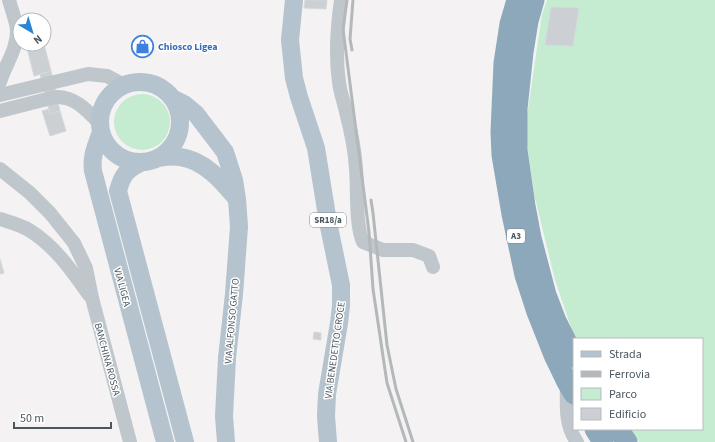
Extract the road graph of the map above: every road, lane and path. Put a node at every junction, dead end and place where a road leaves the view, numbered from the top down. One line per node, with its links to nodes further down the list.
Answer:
1 (9, 0): 6 (street)
2 (294, 0): 29 (main road, VIA BENEDETTO CROCE / SR18/a)
3 (341, 0): 19 (street)
4 (517, 0): 12 (highway, A3)
5 (534, 0): 12 (highway, A3)
6 (1, 73)
7 (124, 85): 8 (street); 9 (main road); 14 (main road)
8 (0, 95)
9 (174, 100): 15 (main road); 17 (main road, VIA ALFONSO GATTO)
10 (24, 106): 11 (street); 13 (street); 14 (street)
11 (0, 111)
12 (509, 111): 21 (highway, A3)
13 (0, 118)
14 (101, 128): 15 (main road); 26 (main road, VIA LIGEA)
15 (150, 160): 17 (main road); 27 (main road, VIA LIGEA)
16 (0, 169): 20 (street, BANCHINA ROSSA)
17 (238, 199): 28 (main road, VIA ALFONSO GATTO)
18 (0, 219): 20 (street, BANCHINA ROSSA)
19 (433, 267)
20 (92, 298): 25 (street, BANCHINA ROSSA)
21 (565, 352): 22 (highway, A3)
22 (570, 388): 30 (street)
23 (596, 430): 31 (highway)
24 (619, 430): 32 (highway)
25 (130, 442)
26 (165, 442)
27 (185, 442)
28 (226, 442)
29 (328, 442)
30 (577, 442)
31 (603, 442)
32 (627, 442)

